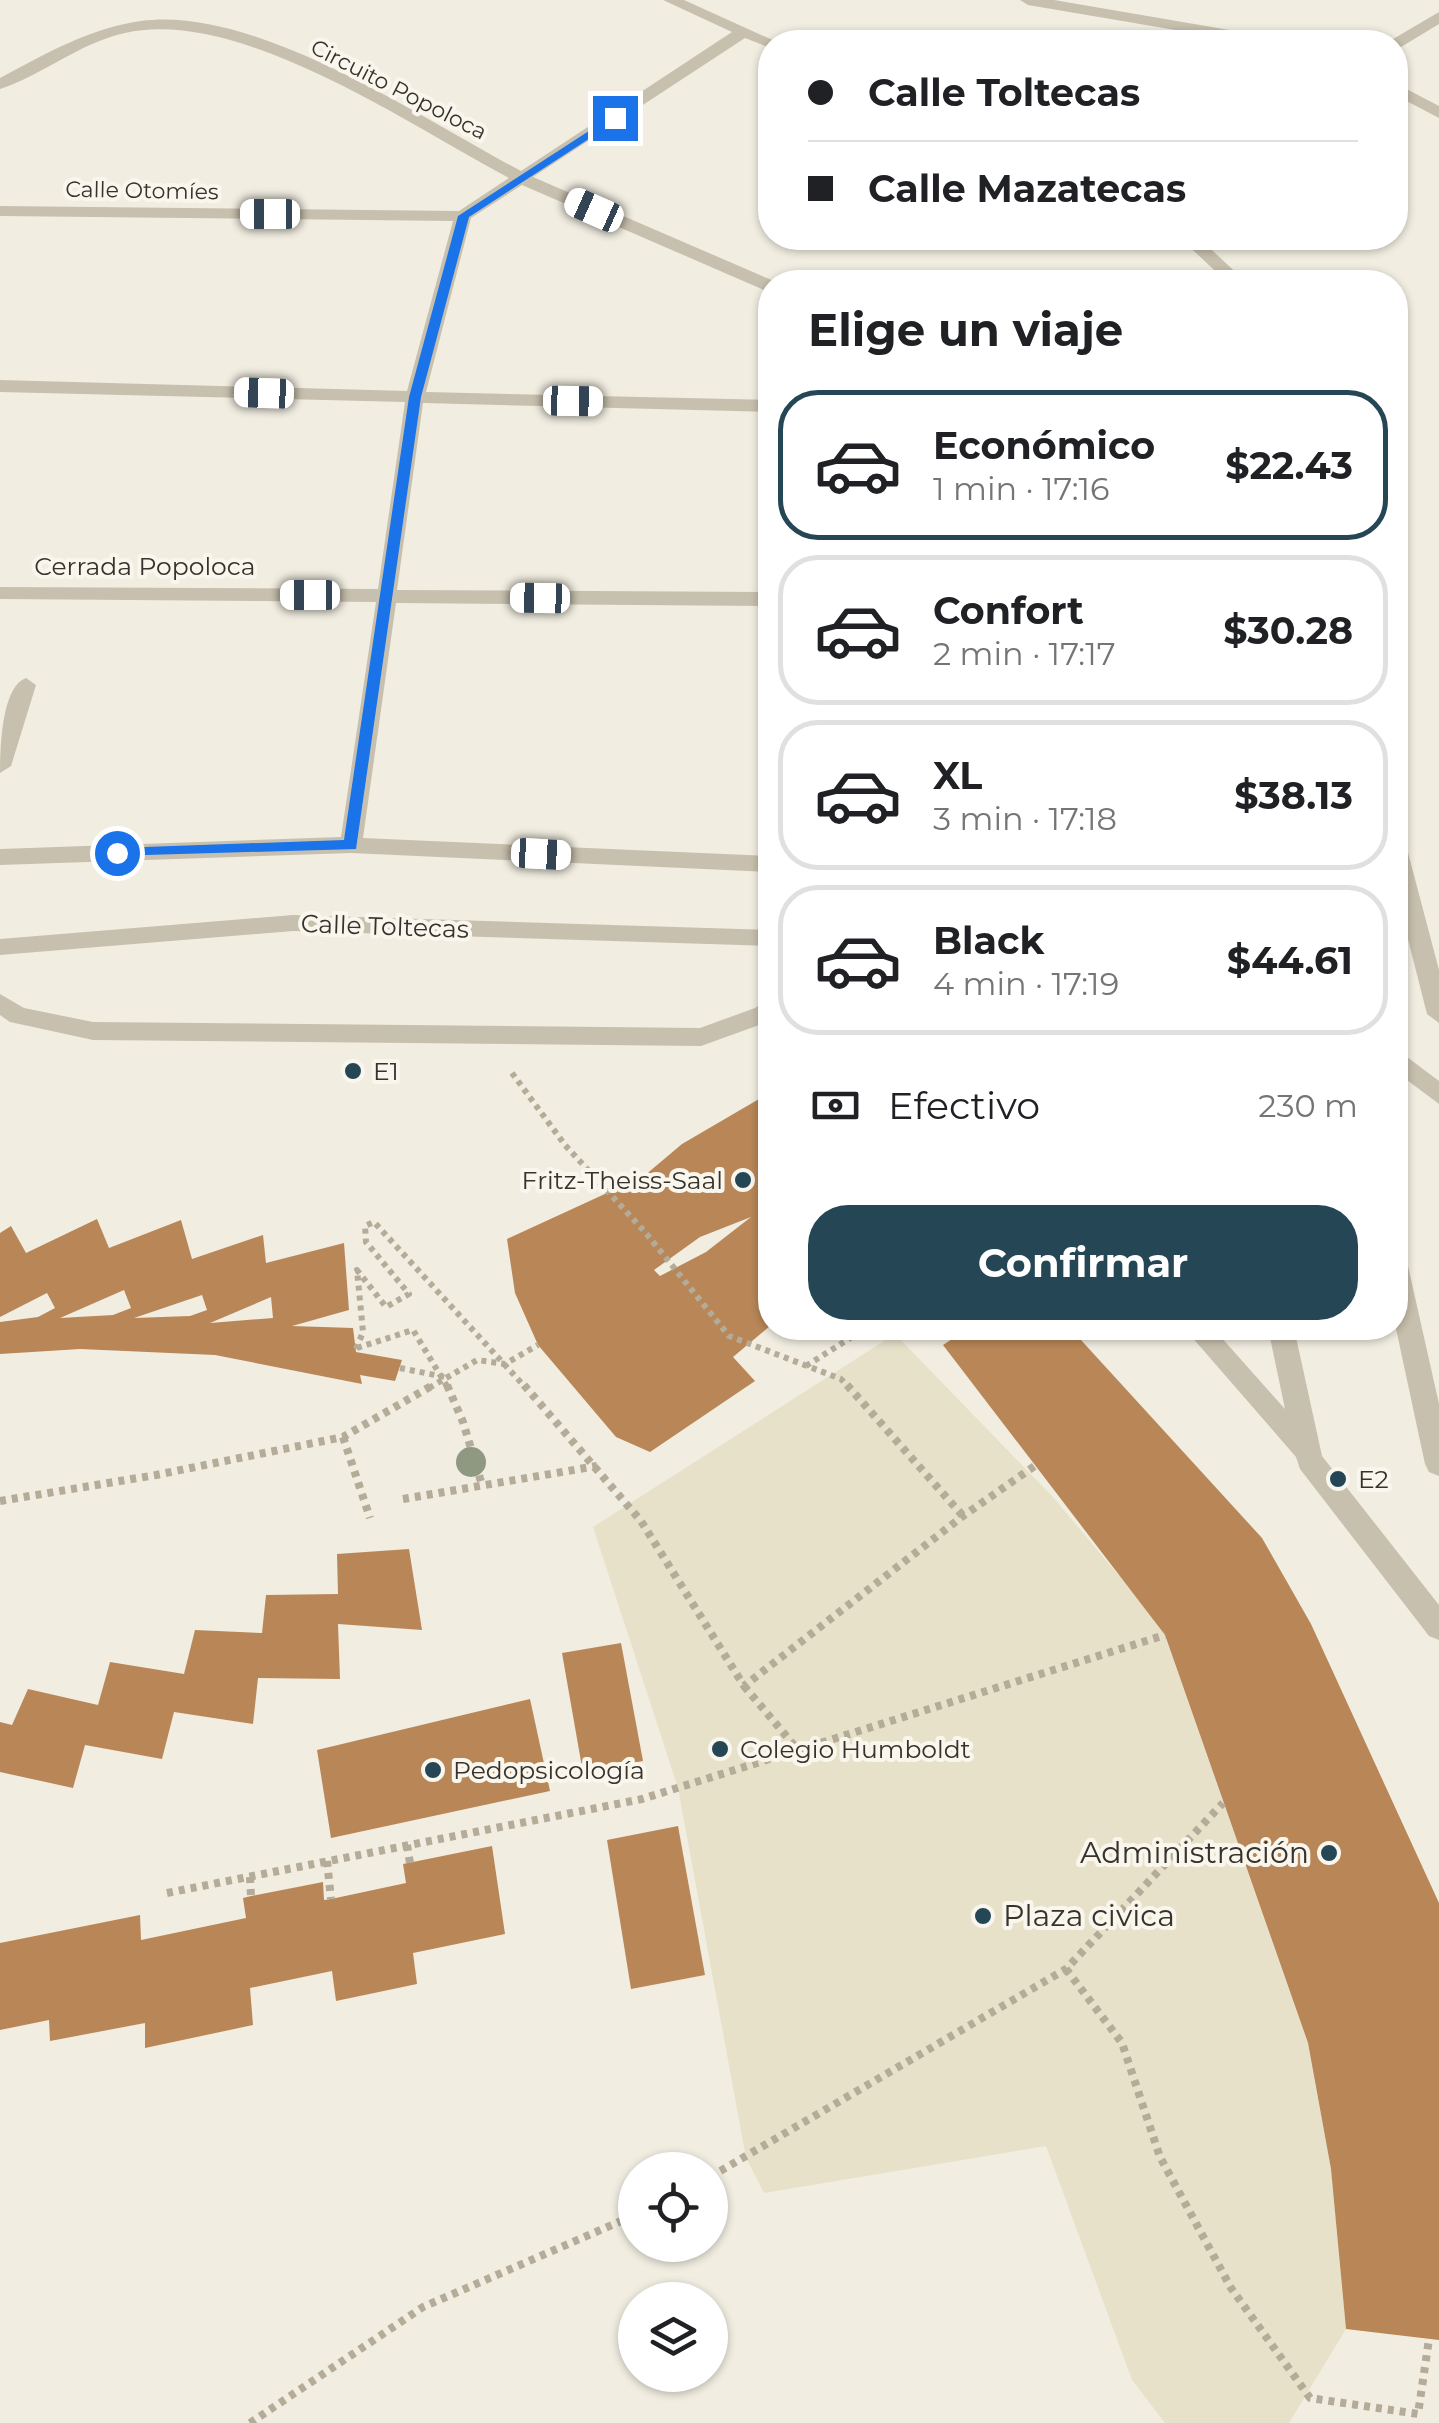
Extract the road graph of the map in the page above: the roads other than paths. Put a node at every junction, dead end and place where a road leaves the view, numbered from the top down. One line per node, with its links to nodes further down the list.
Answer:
1 (671, 0): 6 (street)
2 (1028, 0): 3 (street)
3 (1097, 5): 5 (street)
4 (1439, 17): 7 (street)
5 (1214, 30)
6 (743, 32): 8 (street); 12 (street)
7 (1408, 36)
8 (758, 38)
9 (0, 84): 12 (street, Circuito Popoloca)
10 (1408, 96): 11 (street)
11 (1439, 114)
12 (523, 179): 14 (street); 17 (street, Circuito Popoloca)
13 (0, 211): 14 (street, Calle Otomíes)
14 (464, 216): 19 (street)
15 (1202, 250): 16 (street)
16 (1225, 270)
17 (758, 281)
18 (0, 386): 19 (street)
19 (415, 397): 20 (street); 22 (street)
20 (758, 406)
21 (0, 593): 22 (street, Cerrada Popoloca)
22 (387, 596): 23 (street, Cerrada Popoloca); 26 (street)
23 (758, 600)
24 (26, 685): 25 (street)
25 (0, 766)
26 (350, 845): 27 (street); 28 (street)
27 (0, 857)
28 (758, 863)
29 (1408, 895): 33 (street)
30 (758, 938): 31 (street, Calle Toltecas)
31 (0, 946)
32 (0, 1003): 34 (street)
33 (1439, 1014)
34 (758, 1016)
35 (1408, 1068): 36 (street)
36 (1439, 1096)
37 (1408, 1324): 41 (street)
38 (1208, 1340): 40 (street)
39 (1283, 1340): 40 (street)
40 (1306, 1452): 42 (street)
41 (1439, 1464)
42 (1439, 1627)

